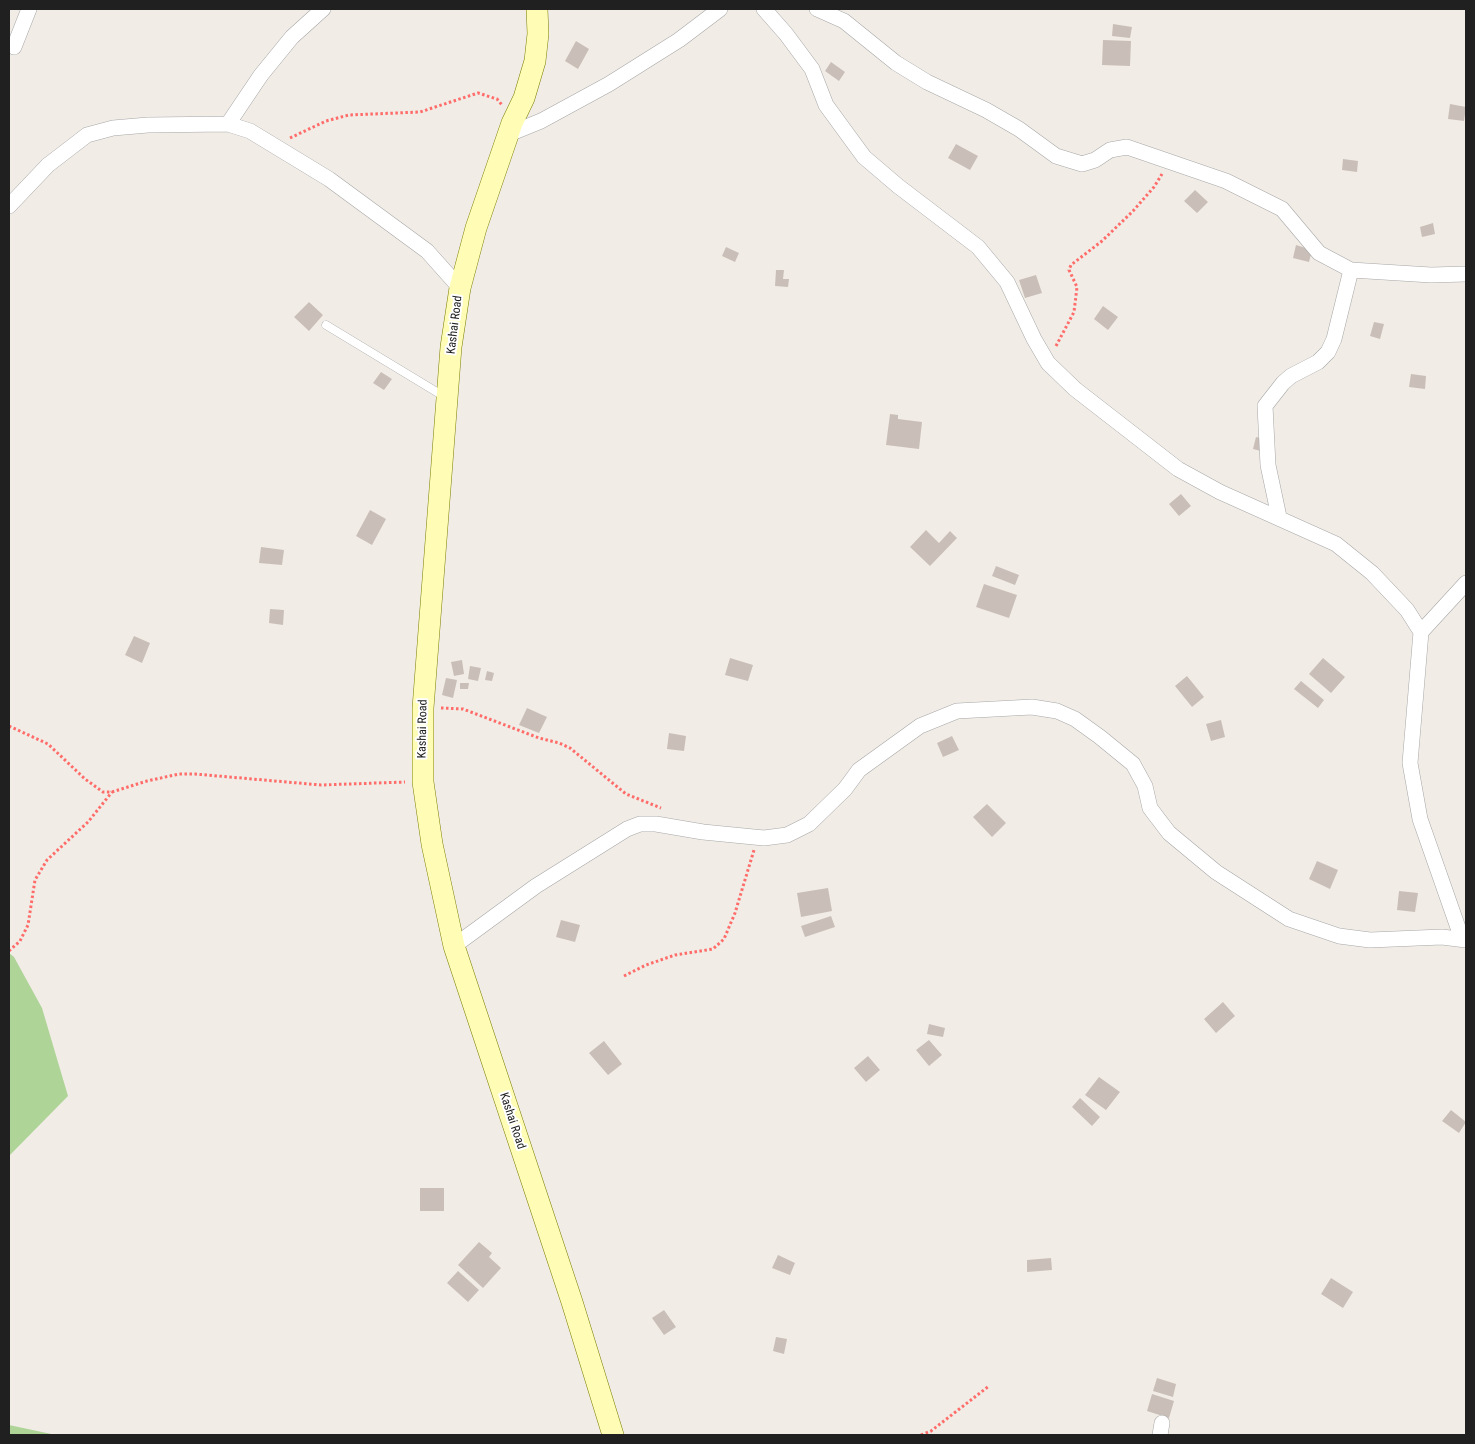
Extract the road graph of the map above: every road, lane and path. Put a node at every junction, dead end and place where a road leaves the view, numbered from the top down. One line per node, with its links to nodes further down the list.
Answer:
1 (29, 9): 7 (street)
2 (323, 9): 8 (street)
3 (537, 9): 9 (street, Kashai Road)
4 (720, 9): 9 (street)
5 (764, 9): 17 (street)
6 (816, 9): 11 (street)
7 (14, 47)
8 (228, 124): 10 (street); 12 (street)
9 (510, 128): 10 (path); 15 (street, Kashai Road)
10 (273, 145): 15 (street)
11 (1170, 161): 13 (street); 17 (path)
12 (9, 206)
13 (1351, 270): 14 (street); 19 (street)
14 (1466, 274)
15 (460, 288): 18 (street, Kashai Road)
16 (326, 325): 18 (lane)
17 (1048, 363): 19 (street)
18 (448, 399): 22 (street, Kashai Road)
19 (1279, 518): 21 (street)
20 (1466, 583): 21 (street)
21 (1421, 632): 28 (street)
22 (423, 708): 24 (street, Kashai Road); 26 (path)
23 (9, 726): 25 (path)
24 (423, 782): 25 (path); 29 (street, Kashai Road)
25 (112, 792): 30 (path)
26 (669, 812)
27 (757, 838): 28 (street); 29 (street); 31 (path)
28 (1464, 940)
29 (454, 946): 33 (street, Kashai Road)
30 (9, 951)
31 (624, 976)
32 (989, 1386): 34 (path)
33 (613, 1435)
34 (921, 1435)

